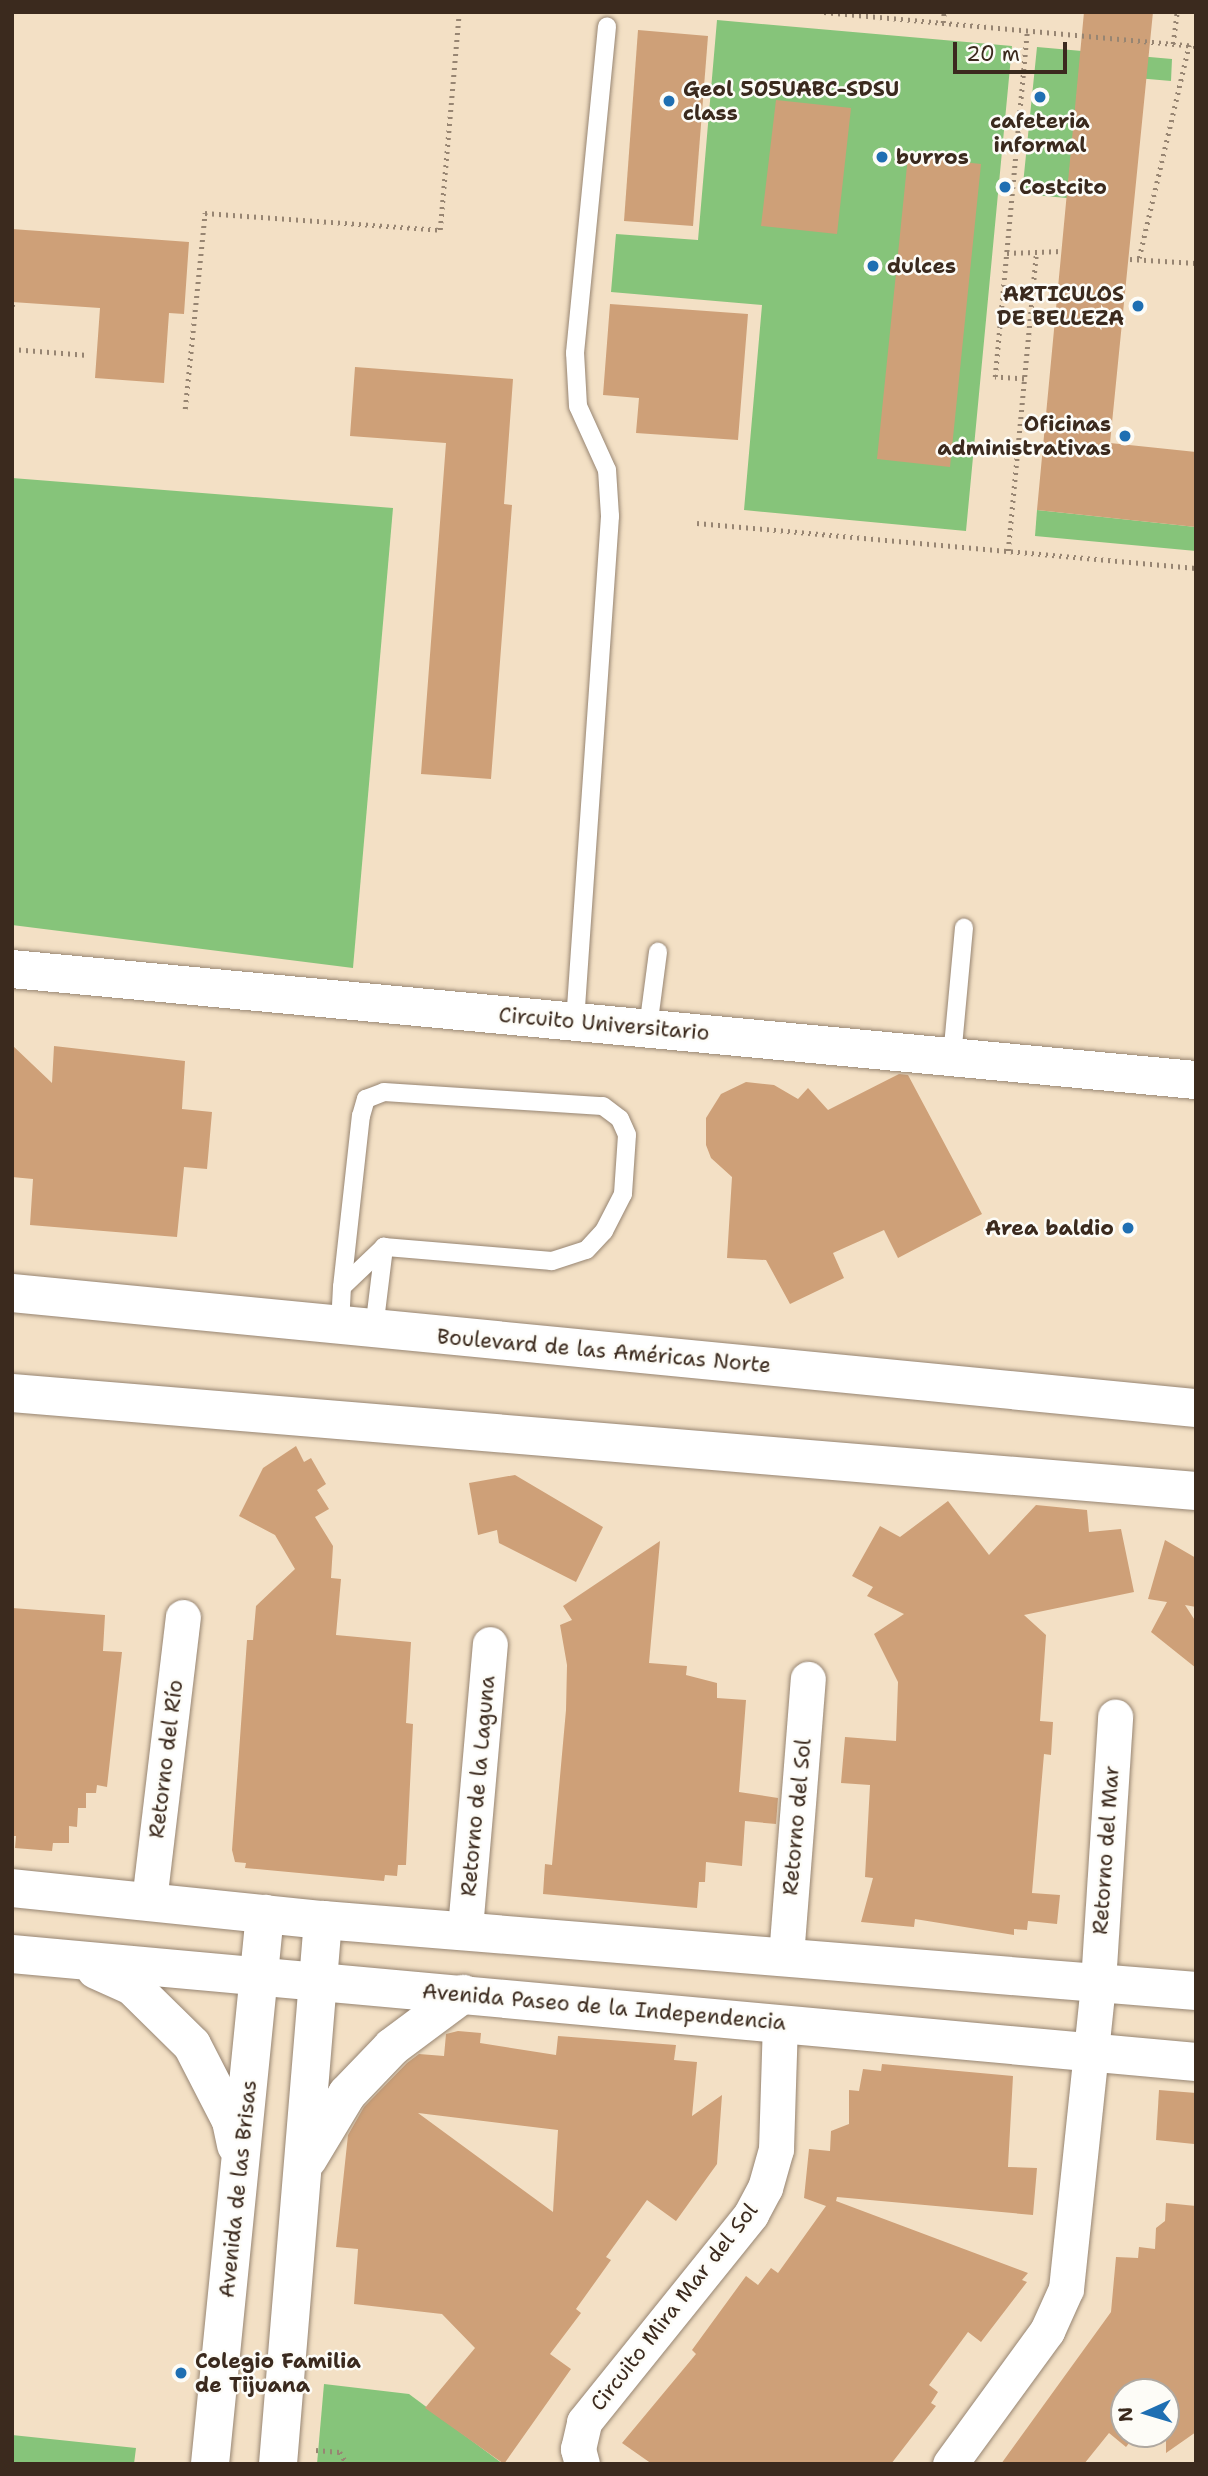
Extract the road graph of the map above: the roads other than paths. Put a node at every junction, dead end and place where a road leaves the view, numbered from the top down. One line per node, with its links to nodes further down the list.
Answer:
1 (607, 27): 5 (lane)
2 (964, 928): 7 (lane)
3 (658, 952): 6 (lane)
4 (12, 969): 5 (street, Circuito Universitario)
5 (575, 1022): 6 (street, Circuito Universitario)
6 (648, 1028): 7 (street, Circuito Universitario)
7 (952, 1057): 8 (street, Circuito Universitario)
8 (1196, 1080)
9 (384, 1247): 10 (lane); 10 (lane); 12 (lane)
10 (342, 1287): 12 (lane)
11 (12, 1293): 12 (street, Boulevard de las Américas Norte)
12 (357, 1327): 14 (street, Boulevard de las Américas Norte)
13 (12, 1393): 15 (street)
14 (1196, 1408)
15 (1196, 1490)
16 (183, 1617): 21 (street, Retorno del Río)
17 (491, 1644): 24 (street, Retorno de la Laguna)
18 (808, 1679): 26 (street, Retorno del Sol)
19 (1115, 1717): 30 (street, Retorno del Mar)
20 (12, 1888): 21 (street)
21 (149, 1901): 22 (street)
22 (265, 1914): 23 (street); 28 (street, Avenida de las Brisas)
23 (323, 1920): 24 (street); 29 (street)
24 (464, 1928): 26 (street)
25 (12, 1954): 27 (street, Avenida Paseo de la Independencia)
26 (786, 1956): 30 (street)
27 (74, 1961): 28 (street, Avenida Paseo de la Independencia); 37 (street)
28 (258, 1978): 29 (street, Avenida Paseo de la Independencia); 37 (street, Avenida de las Brisas)
29 (317, 1981): 32 (street, Avenida Paseo de la Independencia); 36 (street)
30 (1098, 1982): 31 (street); 34 (street, Retorno del Mar)
31 (1196, 1991)
32 (463, 1994): 33 (street, Avenida Paseo de la Independencia); 36 (street)
33 (780, 2024): 34 (street, Avenida Paseo de la Independencia); 40 (street, Circuito Mira Mar del Sol)
34 (1090, 2052): 35 (street, Avenida Paseo de la Independencia); 41 (street)
35 (1196, 2063)
36 (303, 2167): 39 (street)
37 (240, 2168): 38 (street, Avenida de las Brisas)
38 (210, 2464)
39 (278, 2464)
40 (582, 2464)
41 (950, 2464)

